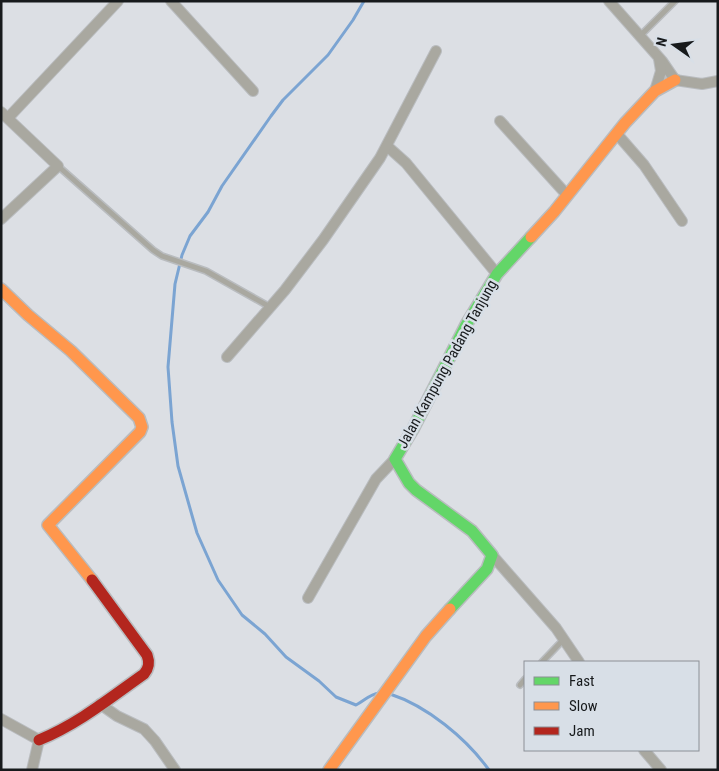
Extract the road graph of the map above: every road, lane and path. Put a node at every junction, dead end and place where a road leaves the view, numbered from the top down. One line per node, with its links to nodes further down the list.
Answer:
1 (118, 1): 12 (street)
2 (171, 1): 10 (street)
3 (610, 1): 5 (street)
4 (675, 1): 5 (lane)
5 (640, 36): 7 (street)
6 (436, 51): 15 (street)
7 (659, 59): 8 (street); 11 (street)
8 (675, 80): 9 (street); 11 (street, Jalan Kampung Padang Tanjung)
9 (718, 81)
10 (252, 91)
11 (655, 91): 14 (street, Jalan Kampung Padang Tanjung)
12 (5, 115): 16 (street)
13 (500, 121): 17 (street)
14 (617, 134): 17 (street, Jalan Kampung Padang Tanjung); 19 (street)
15 (387, 146): 20 (street); 22 (street)
16 (58, 166): 18 (street); 22 (lane)
17 (567, 195): 20 (street, Jalan Kampung Padang Tanjung)
18 (1, 219)
19 (682, 221)
20 (497, 274): 24 (street, Jalan Kampung Padang Tanjung)
21 (1, 289): 32 (street)
22 (270, 307): 23 (street)
23 (227, 357)
24 (395, 459): 25 (street, Jalan Kampung Padang Tanjung); 26 (street)
25 (492, 555): 27 (street); 38 (street)
26 (308, 598)
27 (564, 639): 28 (lane); 29 (street)
28 (543, 661)
29 (578, 661)
30 (524, 680): 31 (lane)
31 (520, 685)
32 (100, 704): 34 (street); 37 (street)
33 (1, 719): 34 (street)
34 (39, 740): 36 (street)
35 (645, 751): 39 (street)
36 (32, 770)
37 (175, 770)
38 (330, 770)
39 (661, 770)

